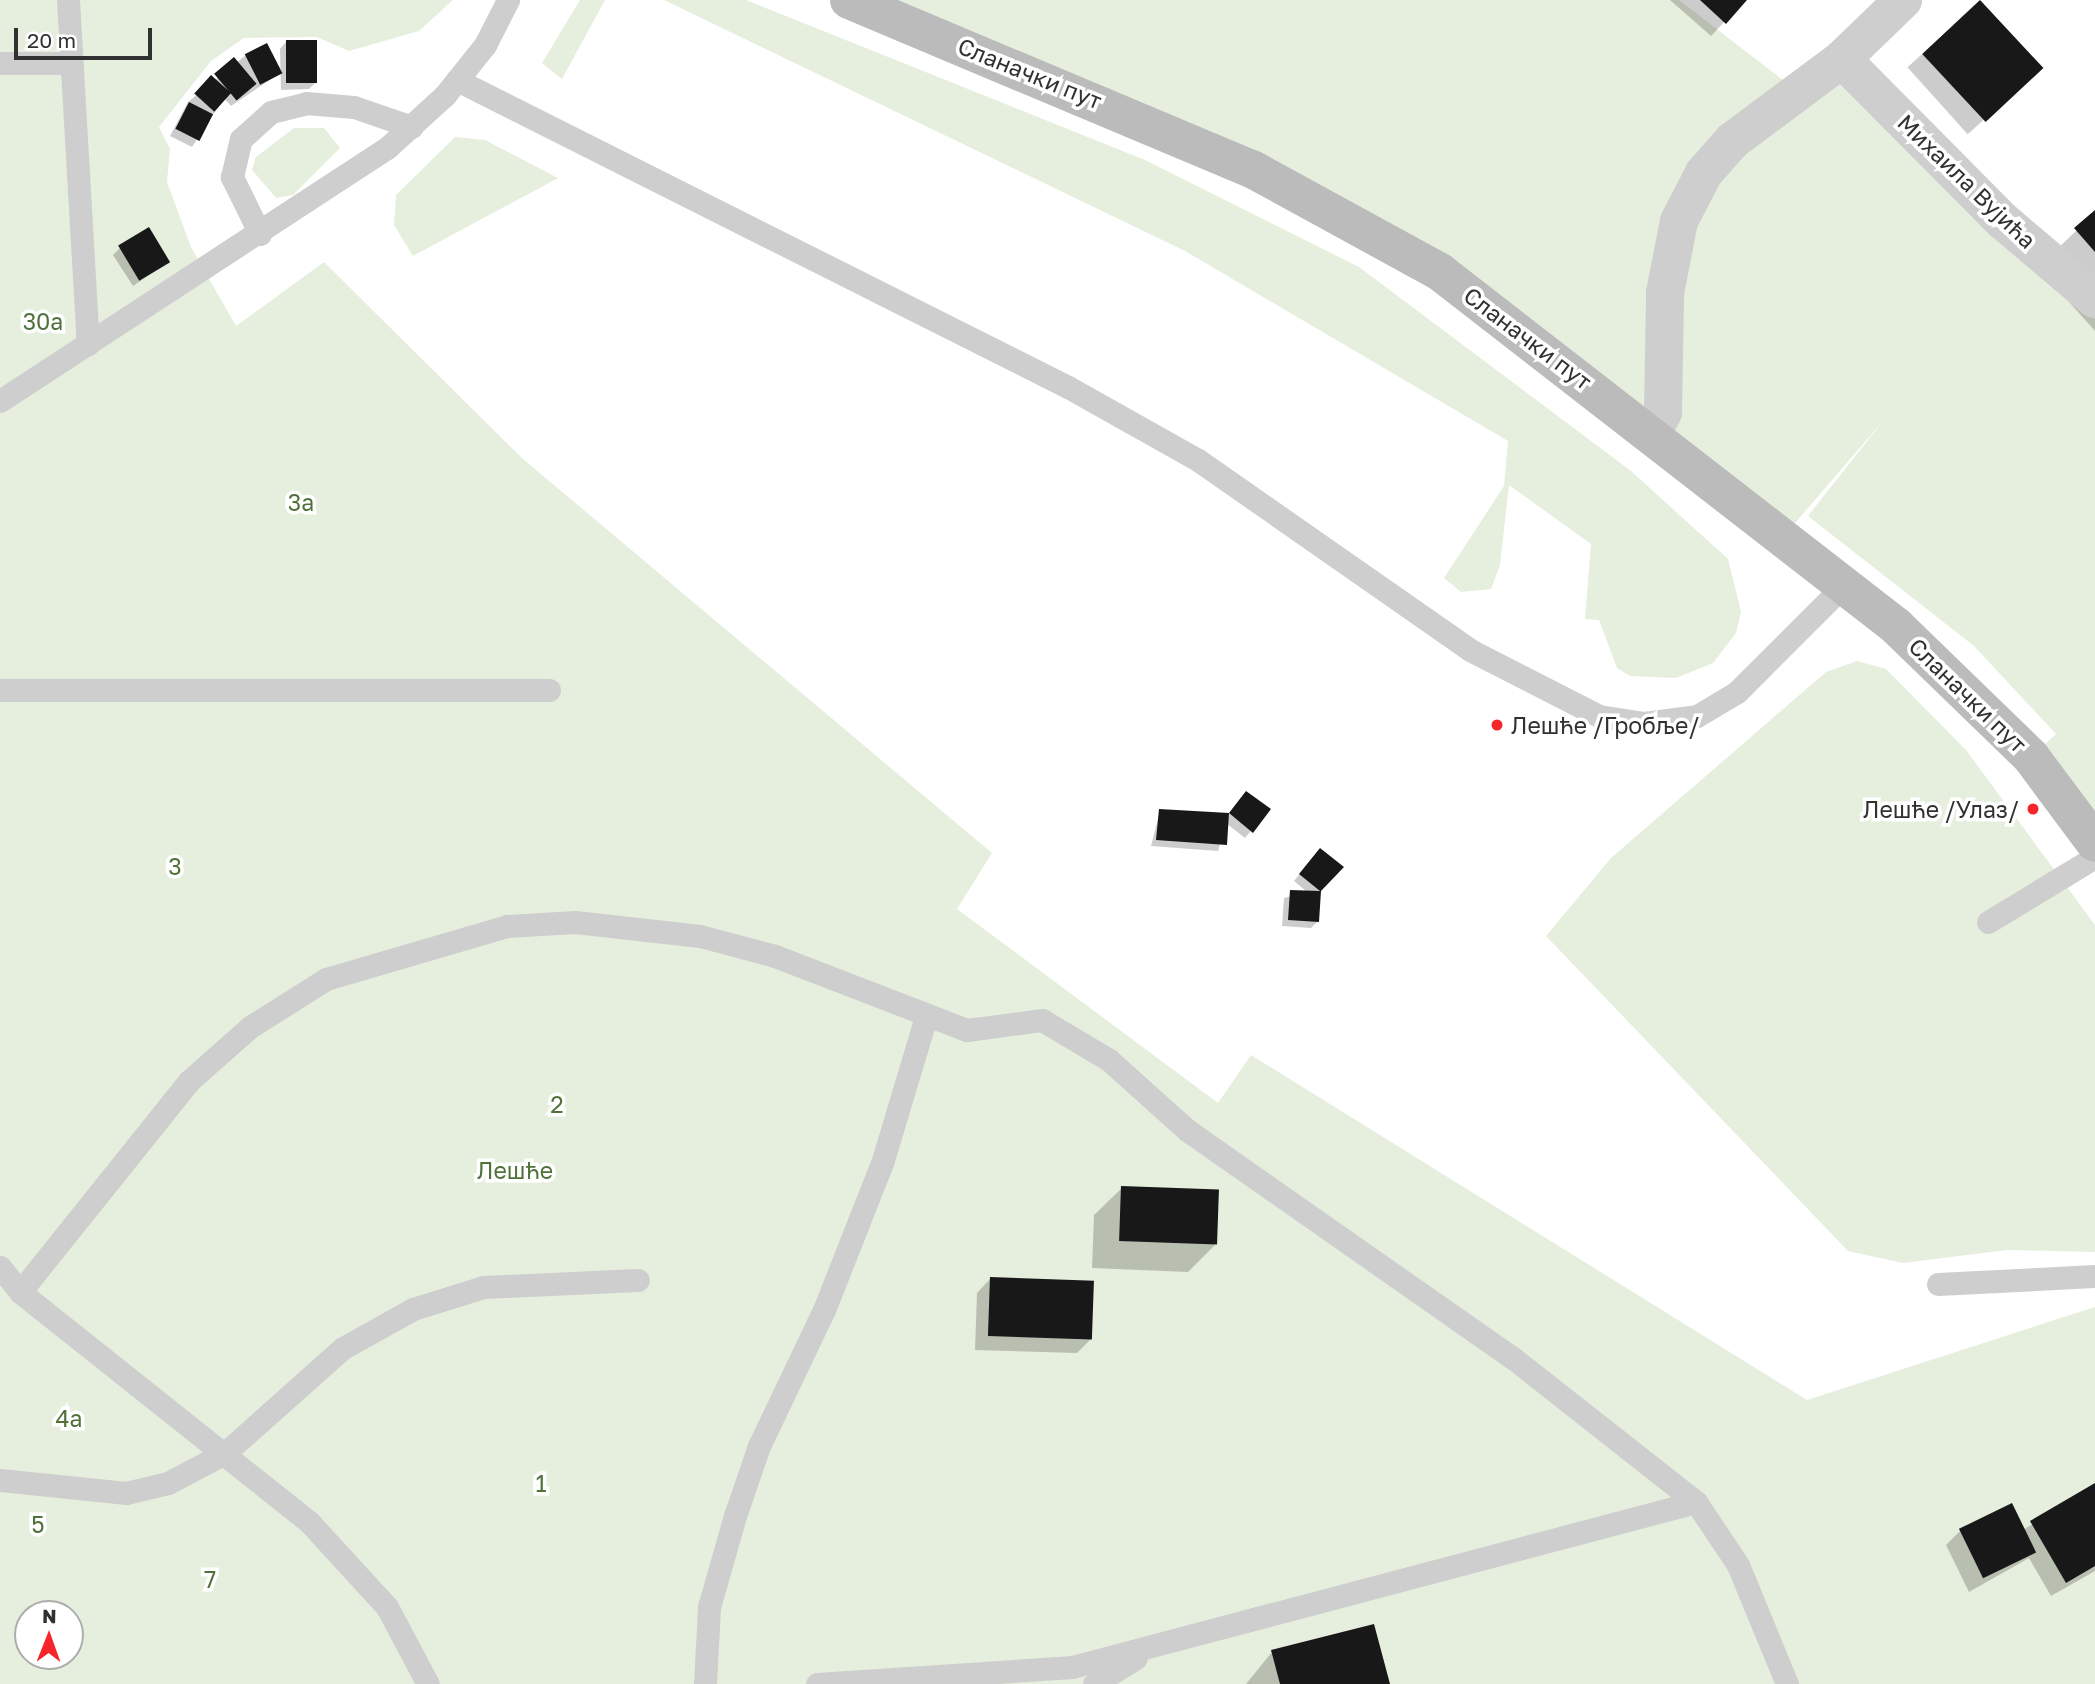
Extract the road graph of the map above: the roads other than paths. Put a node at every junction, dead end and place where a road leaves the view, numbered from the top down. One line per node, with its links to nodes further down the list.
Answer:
1 (68, 0): 7 (lane)
2 (508, 0): 8 (lane)
3 (849, 0): 14 (street, Сланачки пут)
4 (1903, 0): 5 (street)
5 (1842, 59): 11 (street, Михаила Вујића); 14 (street)
6 (0, 63): 7 (lane)
7 (71, 63): 12 (lane)
8 (457, 80): 9 (lane); 15 (lane)
9 (412, 127): 10 (lane); 10 (lane)
10 (260, 234): 12 (lane)
11 (2095, 299)
12 (88, 344): 13 (lane)
13 (0, 401)
14 (1652, 434): 15 (street, Сланачки пут)
15 (1845, 584): 18 (street, Сланачки пут)
16 (0, 690): 17 (lane)
17 (549, 690)
18 (2095, 843)
19 (2095, 857): 20 (lane)
20 (1988, 922)
21 (926, 1017): 26 (lane); 29 (lane); 32 (lane)
22 (0, 1267): 26 (lane)
23 (2095, 1276): 25 (lane)
24 (638, 1280): 27 (lane)
25 (1938, 1284)
26 (20, 1292): 27 (lane)
27 (225, 1453): 28 (lane); 31 (lane)
28 (0, 1480)
29 (1696, 1502): 30 (lane); 35 (lane)
30 (1157, 1644): 33 (lane); 34 (lane)
31 (429, 1684)
32 (705, 1684)
33 (817, 1684)
34 (1094, 1684)
35 (1787, 1684)

